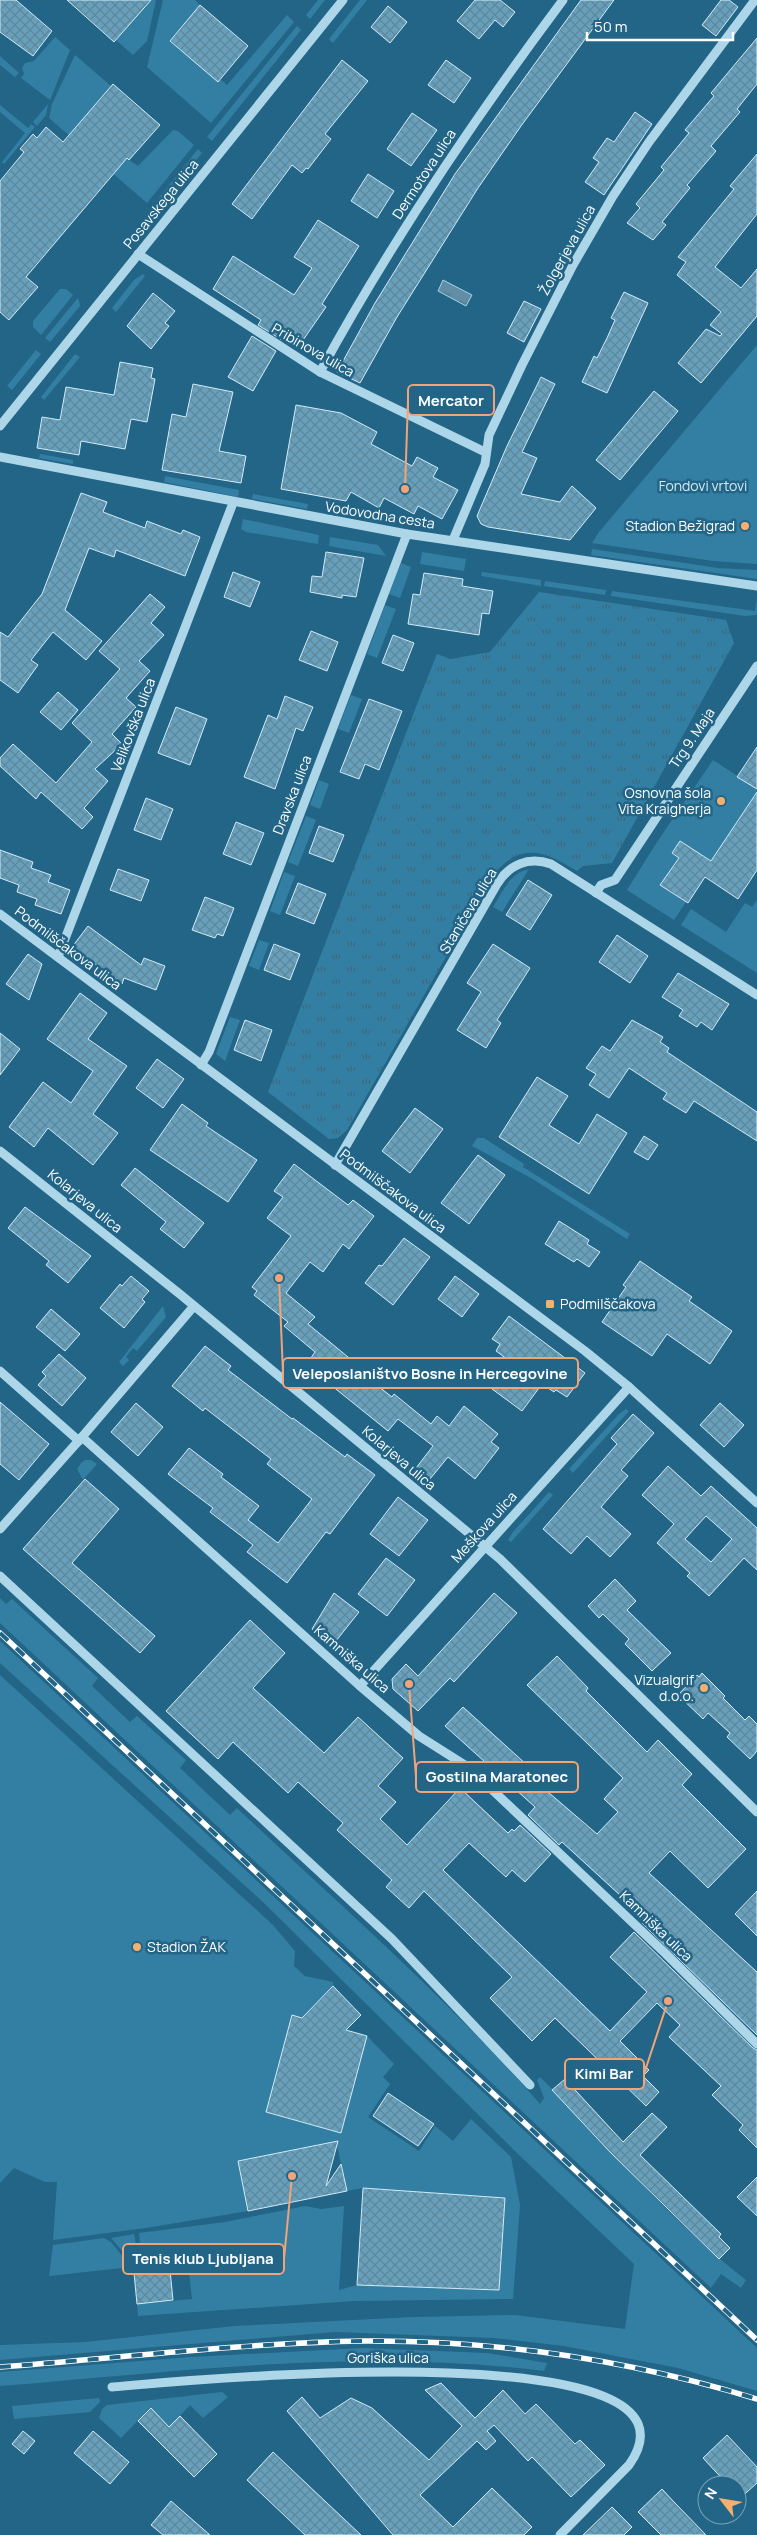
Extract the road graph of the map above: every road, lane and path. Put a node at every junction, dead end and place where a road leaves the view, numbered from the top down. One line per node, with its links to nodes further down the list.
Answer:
1 (343, 0): 4 (street, Posavskega ulica)
2 (563, 0): 5 (street, Dermotova ulica)
3 (754, 0): 7 (street, Žolgerjeva ulica)
4 (138, 254): 5 (street, Pribinova ulica); 6 (street, Posavskega ulica)
5 (320, 372): 7 (street, Pribinova ulica)
6 (0, 426)
7 (485, 452): 11 (street, Žolgerjeva ulica)
8 (0, 457): 9 (street, Vodovodna cesta)
9 (233, 503): 10 (street, Vodovodna cesta); 16 (street, Velikovška ulica)
10 (407, 534): 11 (street, Vodovodna cesta); 18 (street, Dravska ulica)
11 (453, 540): 12 (street, Vodovodna cesta)
12 (757, 586)
13 (757, 666): 14 (street, Trg 9. Maja)
14 (596, 893): 17 (street, Staničeva ulica); 20 (street, Staničeva ulica)
15 (0, 914): 16 (street, Podmilščakova ulica)
16 (58, 957): 18 (street, Podmilščakova ulica)
17 (757, 995)
18 (201, 1065): 20 (street, Podmilščakova ulica)
19 (0, 1151): 21 (street, Kolarjeva ulica)
20 (336, 1165): 23 (street, Podmilščakova ulica)
21 (194, 1306): 24 (street); 27 (street, Kolarjeva ulica)
22 (0, 1371): 24 (street, Kamniška ulica)
23 (629, 1387): 25 (street, Podmilščakova ulica); 27 (street, Meškova ulica)
24 (80, 1439): 26 (street); 29 (street, Kamniška ulica)
25 (757, 1503)
26 (0, 1529)
27 (485, 1547): 29 (street, Meškova ulica); 30 (street, Kolarjeva ulica)
28 (0, 1576): 32 (street)
29 (360, 1686): 31 (street, Kamniška ulica)
30 (757, 1812)
31 (757, 2044)
32 (530, 2085)
33 (112, 2387): 34 (street, Goriška ulica)
34 (560, 2535)

